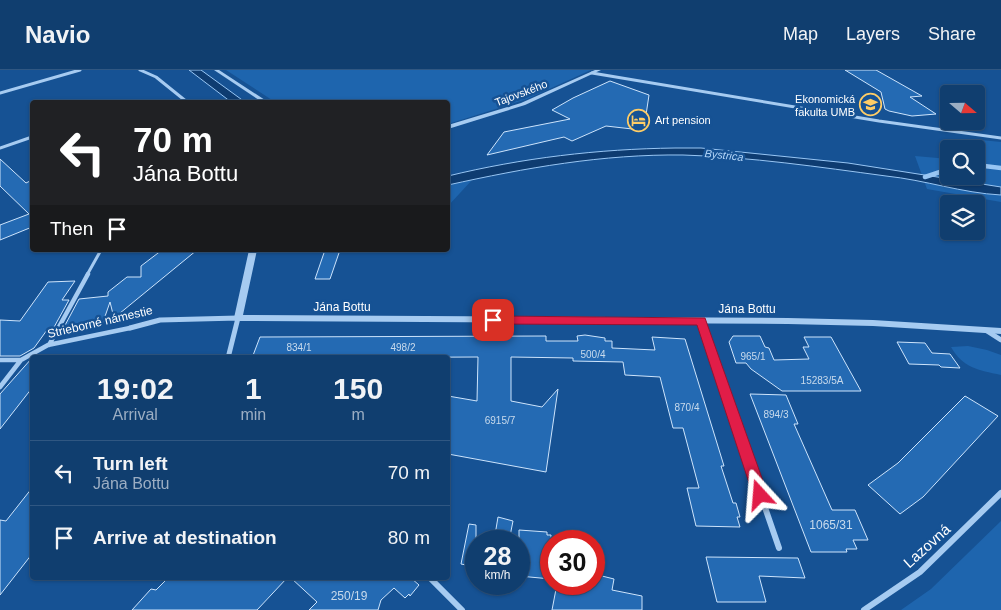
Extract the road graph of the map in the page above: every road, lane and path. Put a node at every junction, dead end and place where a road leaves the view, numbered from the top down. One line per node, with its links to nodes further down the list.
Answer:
1 (80, 70): 6 (street)
2 (140, 70): 7 (street)
3 (216, 70): 8 (street)
4 (599, 70): 5 (street, Tajovského)
5 (592, 73): 9 (street, Tajovského); 11 (street)
6 (0, 93)
7 (185, 100)
8 (262, 100)
9 (450, 126)
10 (30, 138): 12 (street)
11 (1001, 138)
12 (0, 148)
13 (100, 252): 21 (street)
14 (253, 252): 15 (street)
15 (238, 318): 16 (street, Jána Bottu); 17 (street, Strieborné námestie); 22 (street)
16 (701, 321): 18 (street, Jána Bottu); 27 (street)
17 (130, 328): 21 (street, Strieborné námestie)
18 (986, 331): 19 (street); 20 (street)
19 (1001, 331)
20 (1001, 340)
21 (48, 345): 24 (street, Strieborné námestie)
22 (229, 355)
23 (0, 360): 24 (street)
24 (21, 360): 25 (street)
25 (0, 387)
26 (1001, 493): 30 (street, Lazovná)
27 (779, 548)
28 (432, 580): 29 (street)
29 (462, 610)
30 (864, 610)

